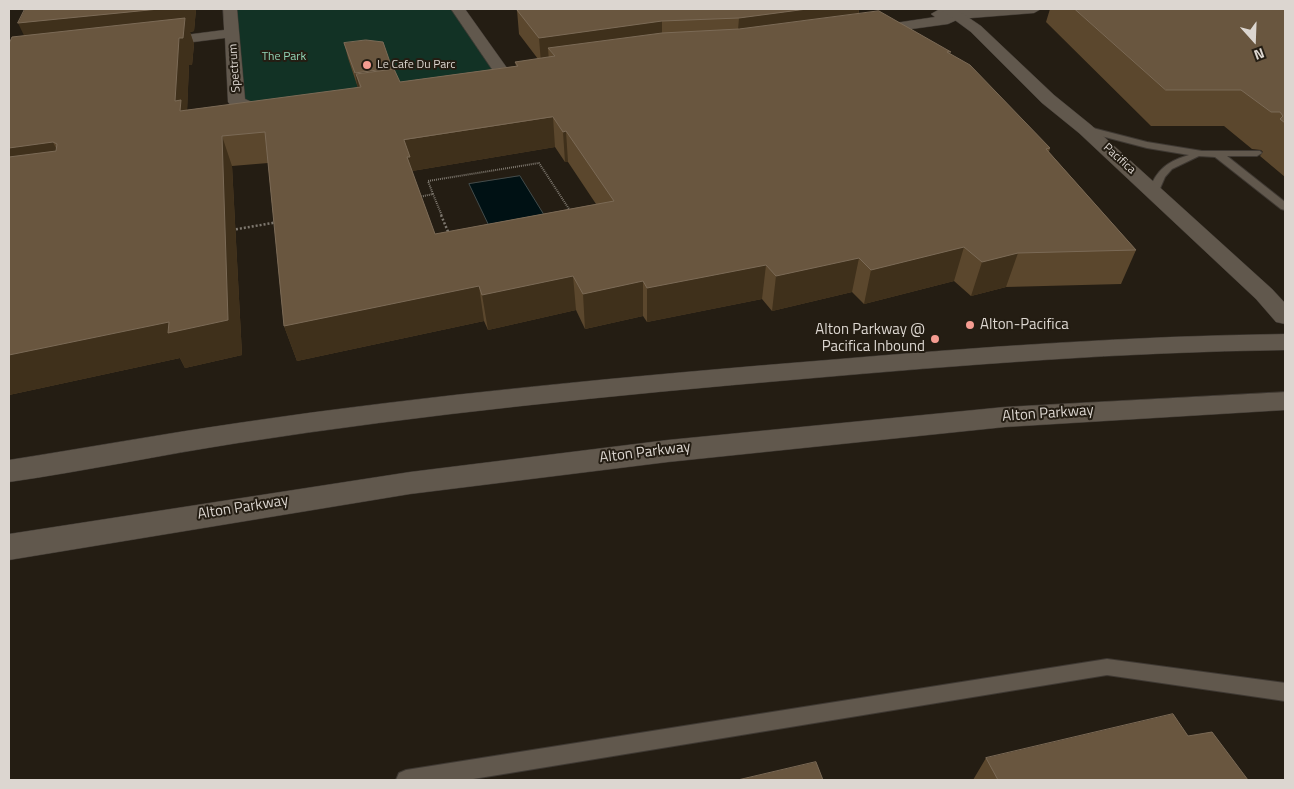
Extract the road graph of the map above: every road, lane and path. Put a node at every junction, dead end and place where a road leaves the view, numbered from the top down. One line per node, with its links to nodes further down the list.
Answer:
1 (230, 9): 6 (street, Spectrum)
2 (458, 9): 9 (street)
3 (1034, 9): 4 (street)
4 (952, 12): 5 (street); 7 (street); 11 (street, Pacifica)
5 (860, 21)
6 (232, 29): 8 (street, Spectrum); 10 (street, Spectrum)
7 (849, 34)
8 (140, 41)
9 (484, 78)
10 (286, 106)
11 (1085, 129): 13 (lane); 15 (street, Pacifica)
12 (1257, 153): 14 (lane)
13 (1202, 154): 14 (lane); 15 (lane)
14 (1218, 154): 18 (lane)
15 (1154, 191): 23 (street, Pacifica)
16 (433, 194): 17 (path); 19 (path); 22 (path)
17 (414, 198)
18 (1285, 207)
19 (574, 217)
20 (281, 222): 21 (path)
21 (224, 232)
22 (452, 240)
23 (1285, 317)
24 (1285, 342): 26 (street)
25 (1285, 401): 27 (street, Alton Parkway)
26 (9, 471)
27 (9, 547)
28 (1285, 692): 29 (lane)
29 (406, 780)

